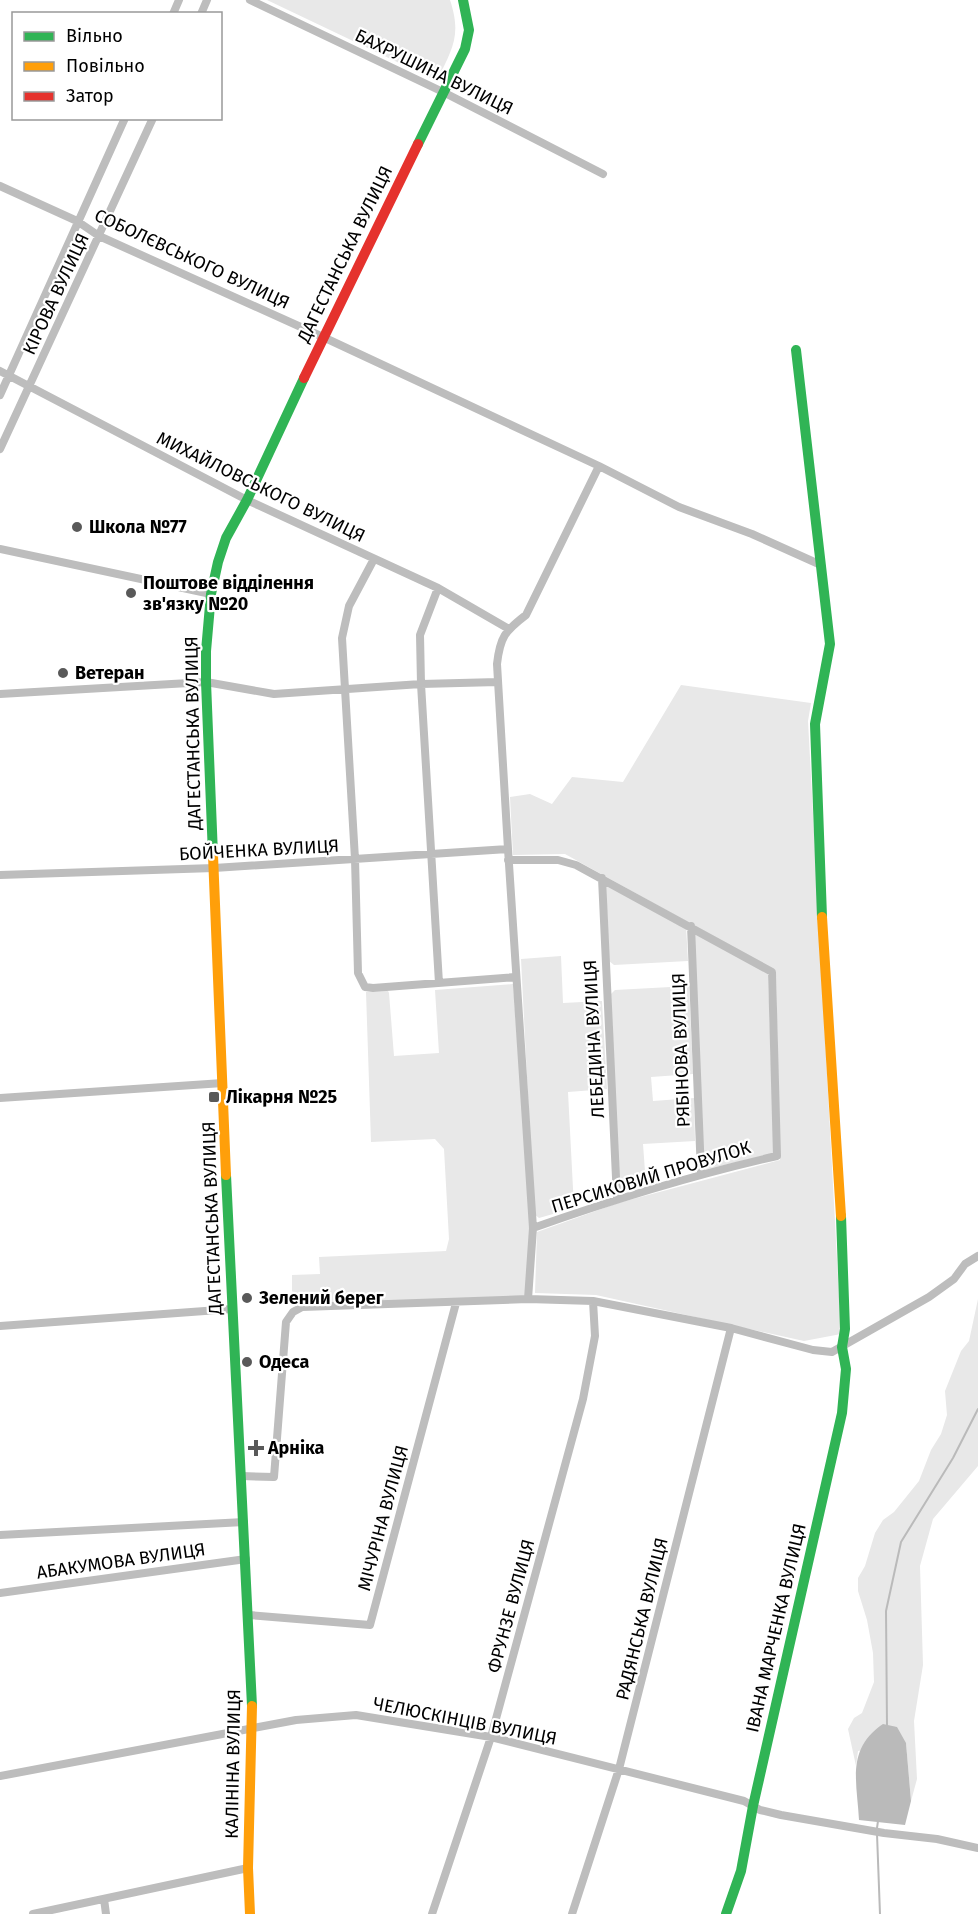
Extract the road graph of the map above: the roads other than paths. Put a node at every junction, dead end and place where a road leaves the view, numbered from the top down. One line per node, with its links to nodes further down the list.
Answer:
1 (250, 0): 3 (street, БАХРУШИНА ВУЛИЦЯ)
2 (463, 0): 3 (street, ДАГЕСТАНСЬКА ВУЛИЦЯ)
3 (443, 92): 6 (street, БАХРУШИНА ВУЛИЦЯ); 10 (street, ДАГЕСТАНСЬКА ВУЛИЦЯ)
4 (124, 120): 8 (street, КІРОВА ВУЛИЦЯ)
5 (152, 120): 9 (street, КІРОВА ВУЛИЦЯ)
6 (603, 174)
7 (0, 186): 8 (street, СОБОЛЄВСЬКОГО ВУЛИЦЯ)
8 (77, 221): 9 (street, СОБОЛЄВСЬКОГО ВУЛИЦЯ); 13 (street, КІРОВА ВУЛИЦЯ)
9 (99, 236): 10 (street, СОБОЛЄВСЬКОГО ВУЛИЦЯ); 14 (street, КІРОВА ВУЛИЦЯ)
10 (323, 337): 17 (street, СОБОЛЄВСЬКОГО ВУЛИЦЯ); 18 (street, ДАГЕСТАНСЬКА ВУЛИЦЯ)
11 (796, 350): 21 (street, ІВАНА МАРЧЕНКА ВУЛИЦЯ)
12 (0, 371): 13 (street, МИХАЙЛОВСЬКОГО ВУЛИЦЯ)
13 (10, 375): 14 (street, МИХАЙЛОВСЬКОГО ВУЛИЦЯ); 15 (street, КІРОВА ВУЛИЦЯ)
14 (30, 386): 16 (street, КІРОВА ВУЛИЦЯ); 18 (street, МИХАЙЛОВСЬКОГО ВУЛИЦЯ)
15 (0, 395)
16 (0, 449)
17 (599, 466): 21 (street, СОБОЛЄВСЬКОГО ВУЛИЦЯ); 24 (street)
18 (247, 500): 20 (street, МИХАЙЛОВСЬКОГО ВУЛИЦЯ); 23 (street, ДАГЕСТАНСЬКА ВУЛИЦЯ)
19 (0, 549): 23 (street)
20 (375, 559): 22 (street, МИХАЙЛОВСЬКОГО ВУЛИЦЯ); 28 (street)
21 (821, 565): 52 (street, ІВАНА МАРЧЕНКА ВУЛИЦЯ)
22 (438, 588): 24 (street, МИХАЙЛОВСЬКОГО ВУЛИЦЯ); 27 (street)
23 (211, 594): 25 (street, ДАГЕСТАНСЬКА ВУЛИЦЯ)
24 (509, 629): 26 (street)
25 (206, 682): 28 (street); 29 (street); 34 (street, ДАГЕСТАНСЬКА ВУЛИЦЯ)
26 (498, 682): 27 (street); 30 (street)
27 (421, 684): 28 (street); 31 (street)
28 (345, 689): 32 (street)
29 (0, 694)
30 (508, 849): 31 (street, БОЙЧЕНКА ВУЛИЦЯ); 33 (street)
31 (433, 854): 32 (street, БОЙЧЕНКА ВУЛИЦЯ); 39 (street)
32 (355, 859): 34 (street, БОЙЧЕНКА ВУЛИЦЯ); 39 (street)
33 (508, 860): 36 (street); 38 (street)
34 (214, 868): 35 (street, БОЙЧЕНКА ВУЛИЦЯ); 40 (street, ДАГЕСТАНСЬКА ВУЛИЦЯ)
35 (0, 874)
36 (602, 878): 37 (street); 43 (street, ЛЕБЕДИНА ВУЛИЦЯ)
37 (691, 926): 42 (street, РЯБІНОВА ВУЛИЦЯ); 42 (street, ПЕРСИКОВИЙ ПРОВУЛОК)
38 (516, 977): 39 (street); 44 (street)
39 (440, 983)
40 (223, 1083): 41 (street); 49 (street, ДАГЕСТАНСЬКА ВУЛИЦЯ)
41 (0, 1098)
42 (701, 1173): 43 (street, ПЕРСИКОВИЙ ПРОВУЛОК)
43 (616, 1198): 44 (street, ПЕРСИКОВИЙ ПРОВУЛОК)
44 (533, 1228): 46 (street)
45 (978, 1256): 52 (street)
46 (528, 1299): 47 (street); 48 (street)
47 (593, 1301): 51 (street); 60 (street, ФРУНЗЕ ВУЛИЦЯ)
48 (456, 1303): 53 (street); 58 (street, МІЧУРІНА ВУЛИЦЯ)
49 (232, 1309): 50 (street); 53 (street, ДАГЕСТАНСЬКА ВУЛИЦЯ)
50 (0, 1326)
51 (731, 1328): 52 (street); 61 (street, РАДЯНСЬКА ВУЛИЦЯ)
52 (842, 1347): 63 (street, ІВАНА МАРЧЕНКА ВУЛИЦЯ)
53 (241, 1476): 54 (street, ДАГЕСТАНСЬКА ВУЛИЦЯ)
54 (244, 1522): 55 (street); 56 (street, ДАГЕСТАНСЬКА ВУЛИЦЯ)
55 (0, 1535)
56 (246, 1559): 57 (street, АБАКУМОВА ВУЛИЦЯ); 58 (street, КАЛІНІНА ВУЛИЦЯ)
57 (0, 1593)
58 (249, 1615): 59 (street, КАЛІНІНА ВУЛИЦЯ)
59 (253, 1729): 60 (street, ЧЕЛЮСКІНЦІВ ВУЛИЦЯ); 62 (street, ЧЕЛЮСКІНЦІВ ВУЛИЦЯ); 65 (street, КАЛІНІНА ВУЛИЦЯ)
60 (491, 1737): 61 (street, ЧЕЛЮСКІНЦІВ ВУЛИЦЯ); 70 (street, ФРУНЗЕ ВУЛИЦЯ)
61 (619, 1769): 63 (street, ЧЕЛЮСКІНЦІВ ВУЛИЦЯ); 71 (street, РАДЯНСЬКА ВУЛИЦЯ)
62 (0, 1776)
63 (753, 1806): 64 (street, ЧЕЛЮСКІНЦІВ ВУЛИЦЯ); 72 (street, ІВАНА МАРЧЕНКА ВУЛИЦЯ)
64 (978, 1848)
65 (248, 1868): 66 (street); 69 (street, КАЛІНІНА ВУЛИЦЯ)
66 (104, 1899): 67 (street); 68 (street)
67 (33, 1914)
68 (106, 1914)
69 (250, 1914)
70 (432, 1914)
71 (572, 1914)
72 (726, 1914)

